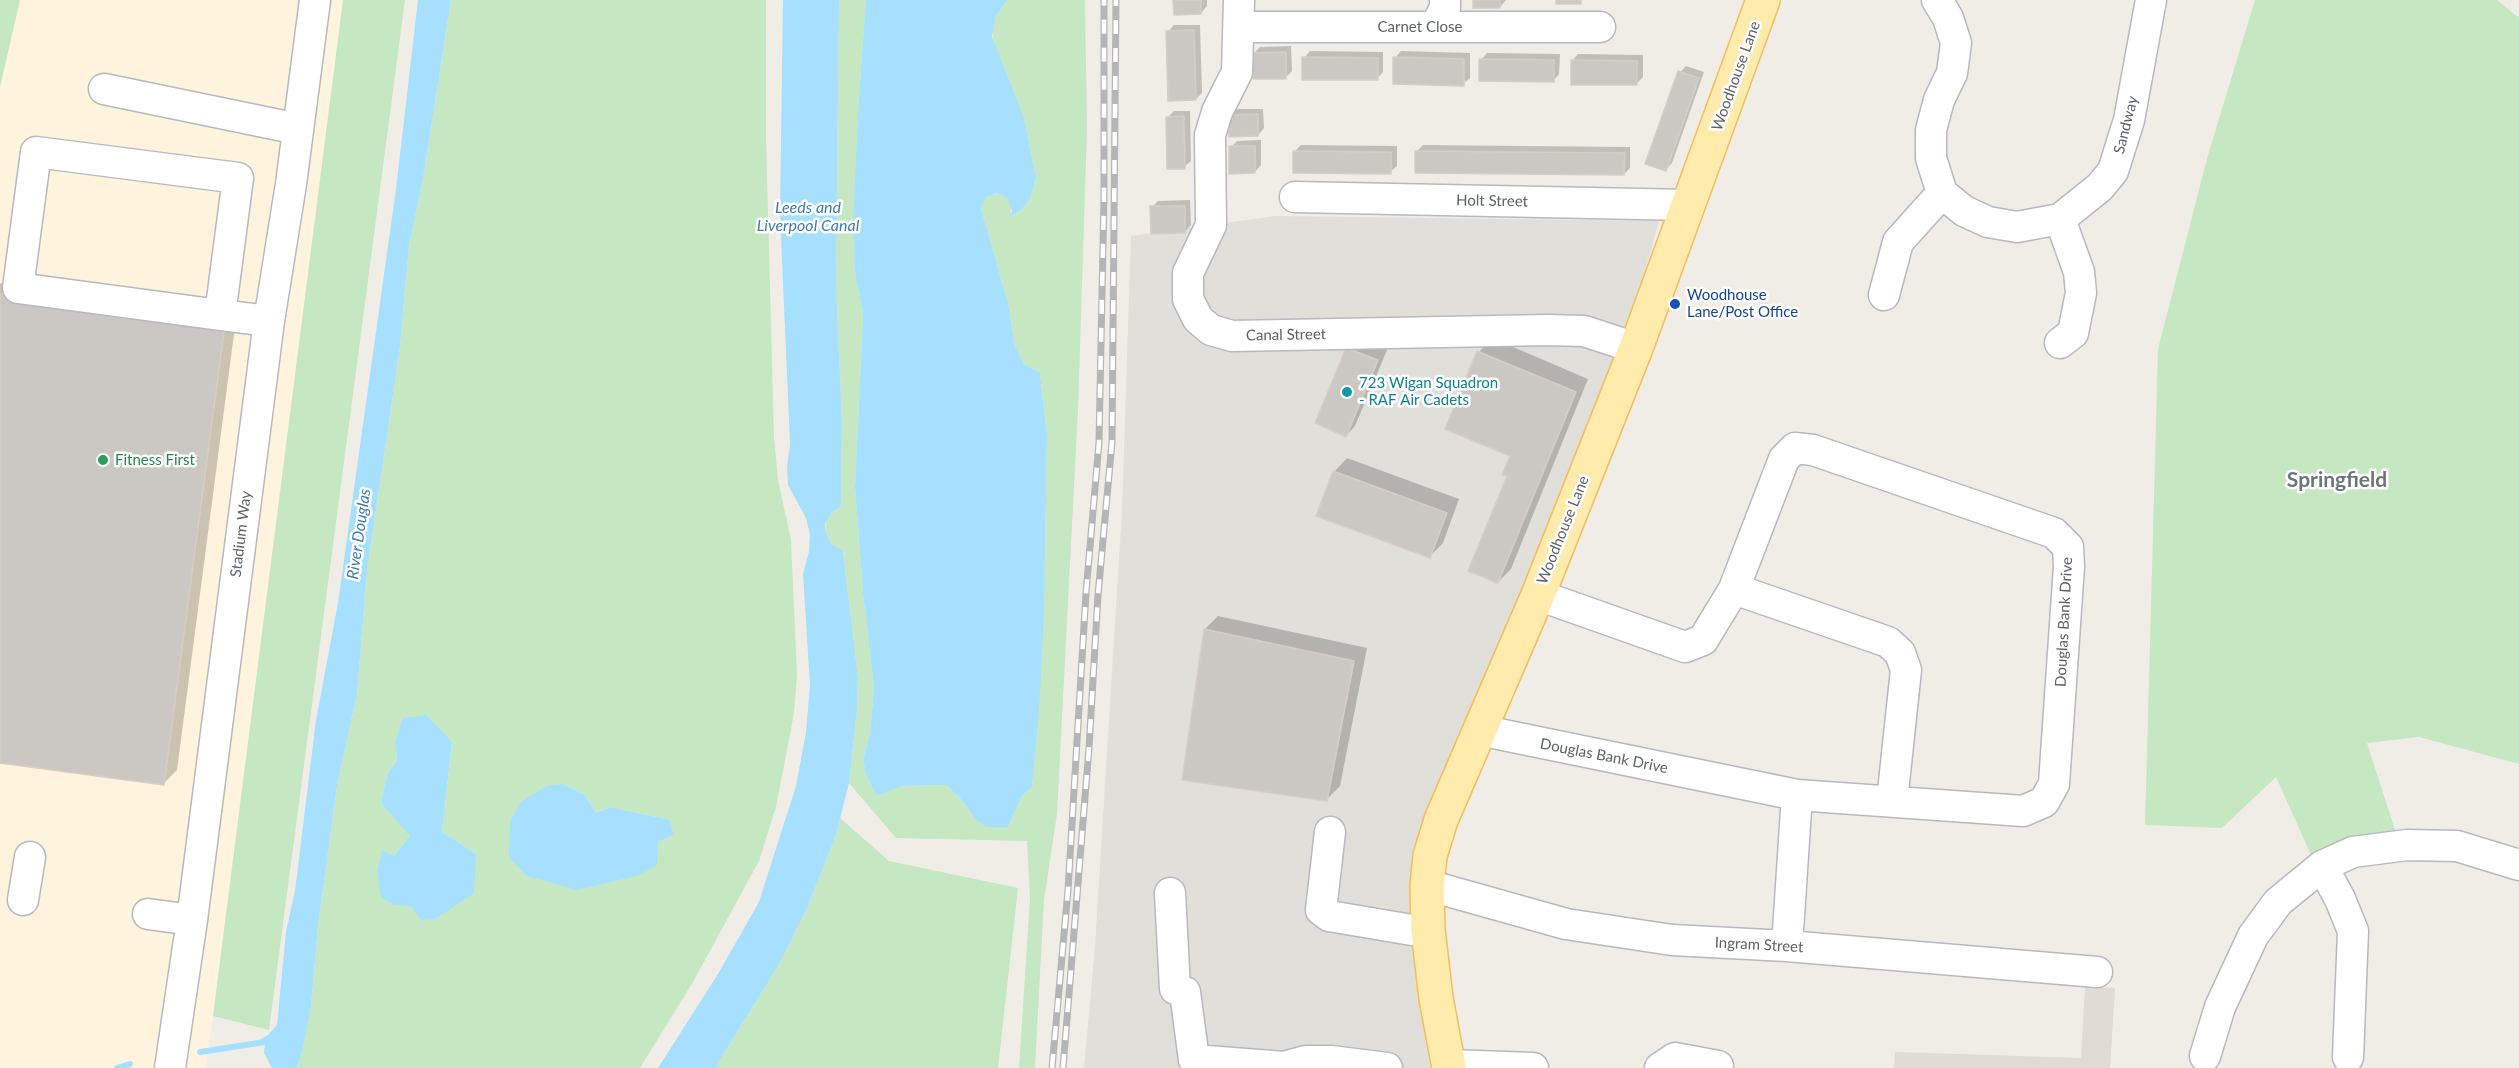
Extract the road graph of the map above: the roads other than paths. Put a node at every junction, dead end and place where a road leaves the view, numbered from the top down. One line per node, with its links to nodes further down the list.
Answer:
1 (315, 0): 9 (street, Stadium Way)
2 (1937, 0): 10 (street)
3 (2151, 0): 13 (street, Sandway)
4 (1758, 3): 12 (main road, Woodhouse Lane)
5 (1240, 14): 6 (street, Carnet Close); 18 (street, Canal Street)
6 (1440, 14): 7 (street, Carnet Close)
7 (1600, 27)
8 (104, 89): 9 (street)
9 (298, 129): 16 (street, Stadium Way)
10 (1942, 193): 13 (street, Sandway); 14 (street)
11 (1295, 197): 12 (street, Holt Street)
12 (1689, 205): 18 (main road, Woodhouse Lane)
13 (2060, 219): 17 (street)
14 (1884, 294)
15 (220, 315): 15 (street); 16 (street)
16 (269, 321): 32 (street, Stadium Way)
17 (2073, 338)
18 (1636, 348): 20 (main road, Woodhouse Lane)
19 (1734, 589): 20 (street, Douglas Bank Drive); 23 (street); 23 (street, Douglas Bank Drive)
20 (1538, 595): 21 (main road, Woodhouse Lane)
21 (1479, 730): 22 (street, Douglas Bank Drive); 28 (main road, Woodhouse Lane)
22 (1797, 795): 23 (street, Douglas Bank Drive); 34 (street)
23 (1892, 801)
24 (1330, 832): 33 (street)
25 (30, 857): 30 (street)
26 (2519, 865): 27 (street)
27 (2322, 866): 36 (street); 37 (street)
28 (1427, 885): 33 (main road, Woodhouse Lane); 34 (street, Ingram Street)
29 (1170, 893): 41 (street)
30 (23, 900)
31 (148, 914): 32 (street)
32 (192, 920): 40 (street, Stadium Way)
33 (1428, 930): 39 (main road, Woodhouse Lane)
34 (1787, 946): 35 (street, Ingram Street)
35 (2097, 972)
36 (2355, 1038)
37 (2205, 1056)
38 (1718, 1066): 43 (street)
39 (1448, 1067): 42 (street)
40 (170, 1068)
41 (1387, 1068)
42 (1533, 1068)
43 (1660, 1068)

